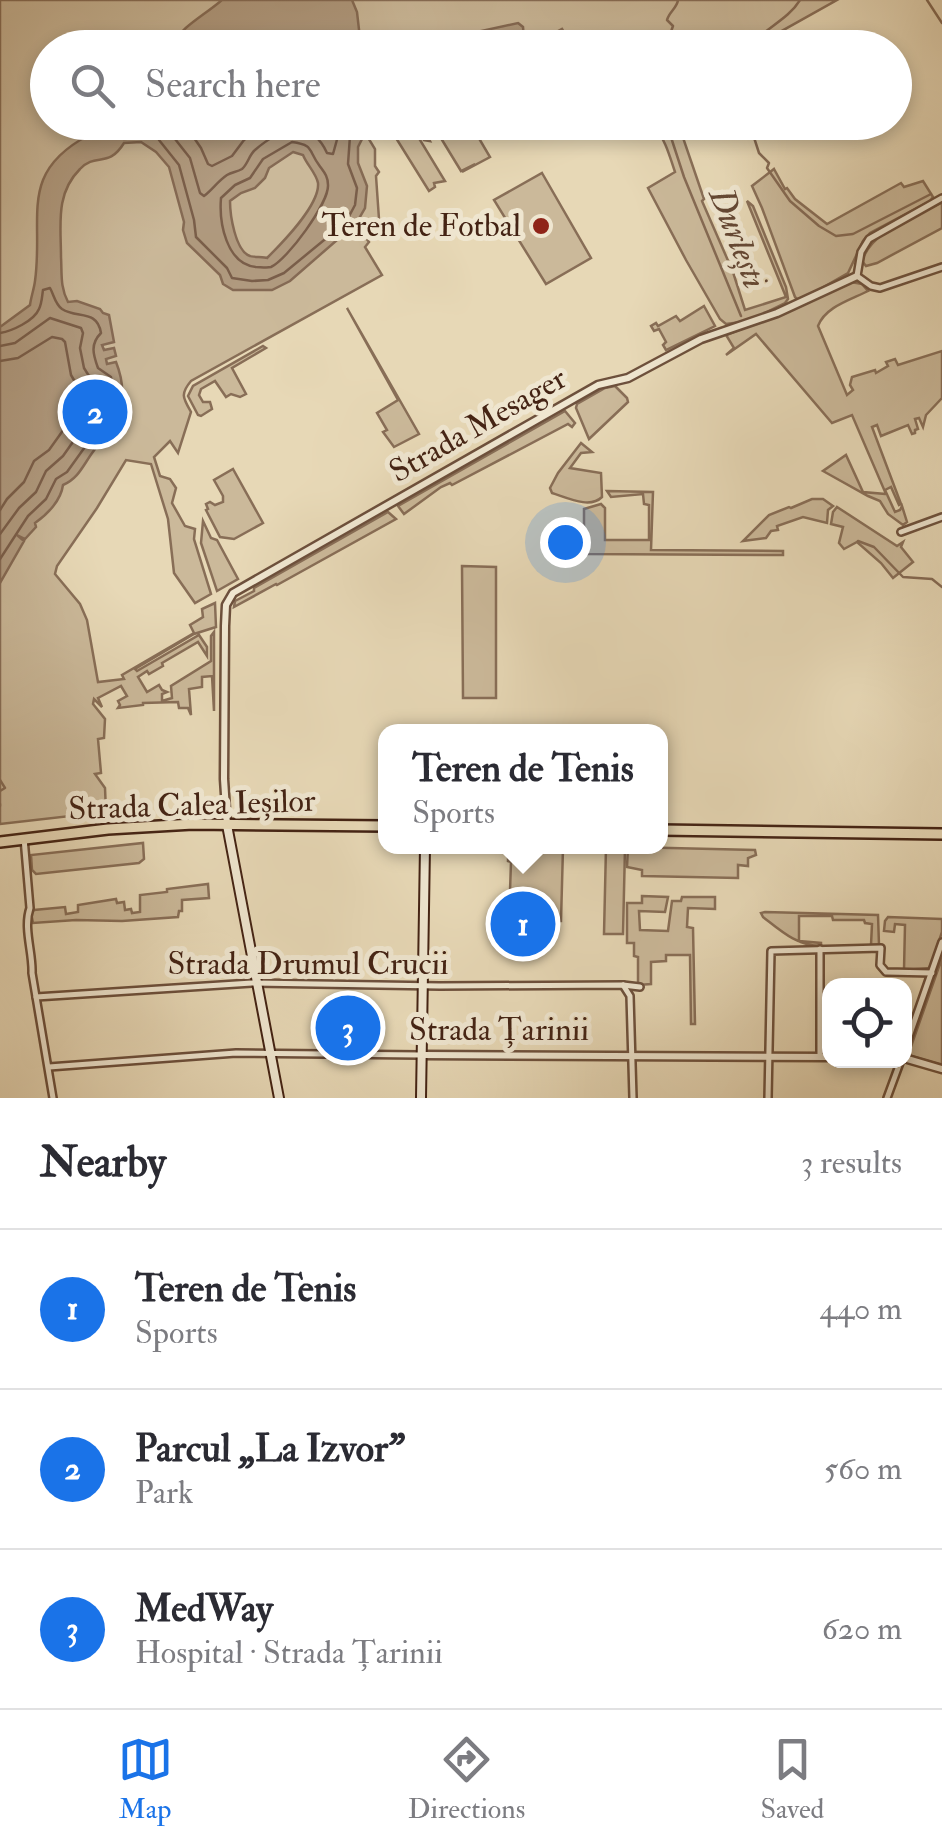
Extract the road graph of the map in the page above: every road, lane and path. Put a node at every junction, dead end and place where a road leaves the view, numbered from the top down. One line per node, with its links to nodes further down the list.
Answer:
1 (942, 198): 3 (street)
2 (942, 266): 3 (street)
3 (856, 276): 6 (street, Strada Mesager)
4 (942, 517): 5 (street)
5 (900, 532)
6 (227, 825): 7 (main road, Strada Calea Ieșilor); 10 (main road, Strada Calea Ieșilor); 16 (main road)
7 (378, 826)
8 (668, 830): 9 (main road)
9 (942, 834)
10 (24, 838): 11 (main road, Strada Calea Ieșilor); 20 (street)
11 (0, 842)
12 (424, 854): 17 (main road)
13 (942, 942): 15 (street)
14 (820, 948): 15 (street); 25 (street); 26 (street)
15 (932, 973): 21 (street)
16 (258, 984): 17 (street, Strada Drumul Crucii); 20 (street, Strada Drumul Crucii); 22 (main road)
17 (422, 985): 18 (street, Strada Drumul Crucii); 23 (main road)
18 (623, 985): 19 (street, Strada Drumul Crucii); 24 (street)
19 (640, 987)
20 (36, 997): 28 (street)
21 (912, 1031)
22 (271, 1054): 23 (street, Strada Țarinii); 28 (street, Strada Țarinii); 32 (main road)
23 (422, 1055): 24 (street, Strada Țarinii); 33 (main road)
24 (632, 1056): 25 (street, Strada Țarinii); 34 (street)
25 (769, 1056): 26 (street, Strada Țarinii); 35 (street)
26 (820, 1057)
27 (912, 1060): 30 (street)
28 (49, 1067): 31 (street)
29 (899, 1068): 36 (street)
30 (942, 1069)
31 (54, 1098)
32 (279, 1098)
33 (422, 1098)
34 (633, 1098)
35 (768, 1098)
36 (887, 1098)

